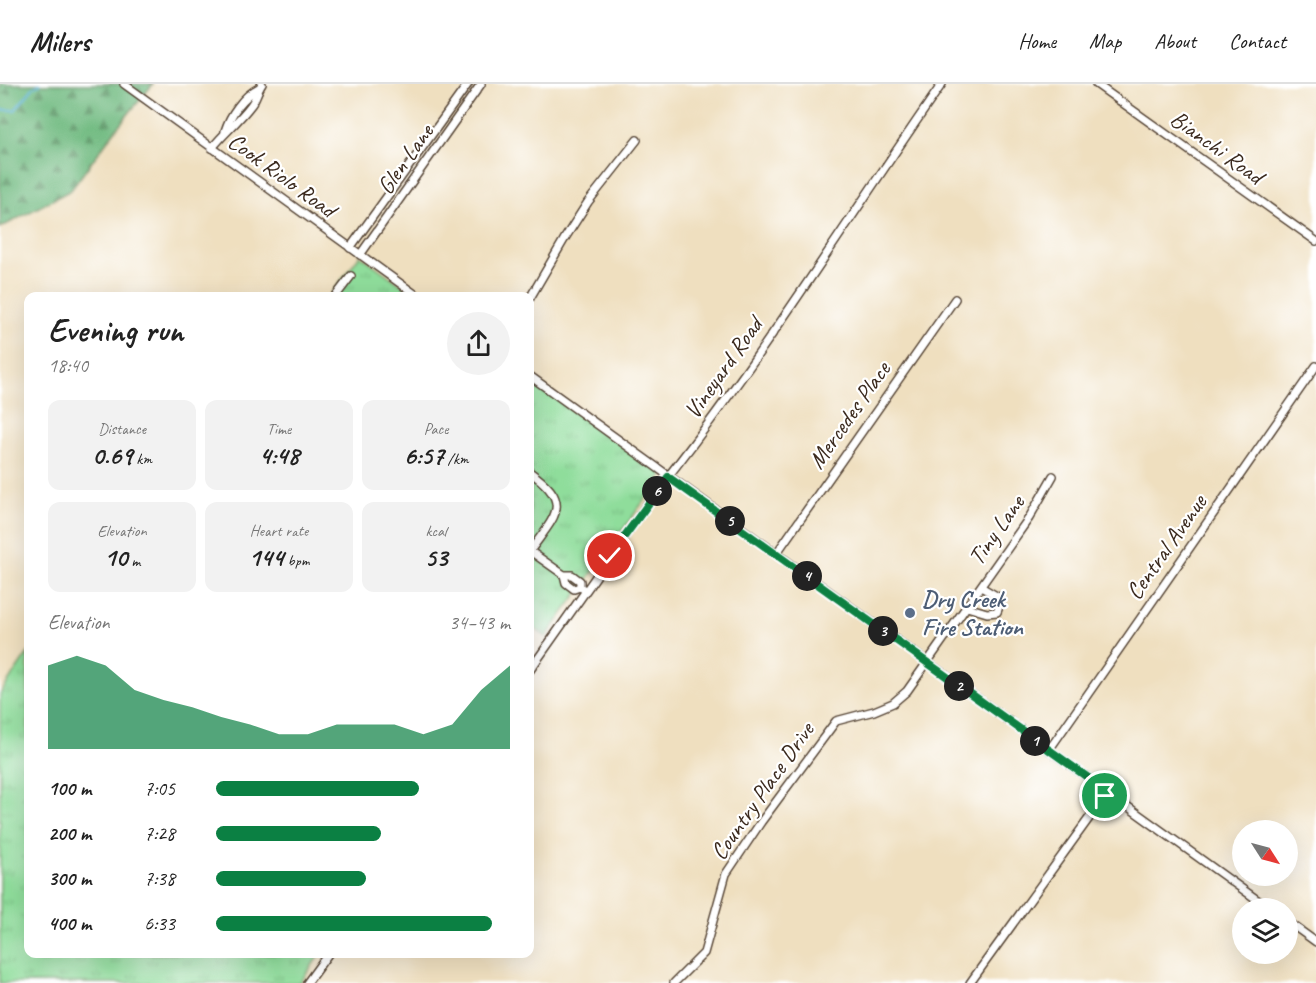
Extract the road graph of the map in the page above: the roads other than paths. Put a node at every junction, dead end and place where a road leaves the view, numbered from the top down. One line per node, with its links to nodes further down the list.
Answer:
1 (124, 84): 8 (street, Cook Riolo Road)
2 (468, 84): 10 (street)
3 (481, 84): 11 (street, Glen Lane)
4 (942, 84): 20 (street, Vineyard Road)
5 (1096, 84): 9 (street, Bianchi Road)
6 (258, 85): 8 (street)
7 (637, 140): 15 (street)
8 (212, 148): 10 (street, Cook Riolo Road)
9 (1316, 241)
10 (350, 248): 11 (street, Cook Riolo Road)
11 (360, 255): 14 (street, Cook Riolo Road)
12 (351, 276): 13 (street)
13 (339, 292)
14 (411, 292)
15 (534, 292)
16 (955, 299): 24 (street, Mercedes Place)
17 (1316, 366): 30 (street, Central Avenue)
18 (534, 379): 20 (street)
19 (534, 475): 22 (street)
20 (668, 477): 24 (street); 26 (street, Vineyard Road)
21 (1053, 477): 25 (street, Tiny Lane)
22 (534, 545)
23 (534, 554): 26 (street)
24 (776, 554): 29 (street)
25 (981, 587): 27 (street, Tiny Lane); 27 (street)
26 (582, 588): 28 (street, Vineyard Road)
27 (967, 607): 29 (street, Tiny Lane)
28 (534, 663)
29 (927, 663): 30 (street); 37 (street, Country Place Drive)
30 (1049, 750): 31 (street)
31 (1108, 792): 32 (street); 38 (street)
32 (1255, 898)
33 (1298, 929): 34 (street)
34 (1316, 942)
35 (325, 958): 36 (street)
36 (307, 983)
37 (674, 983)
38 (970, 983)

